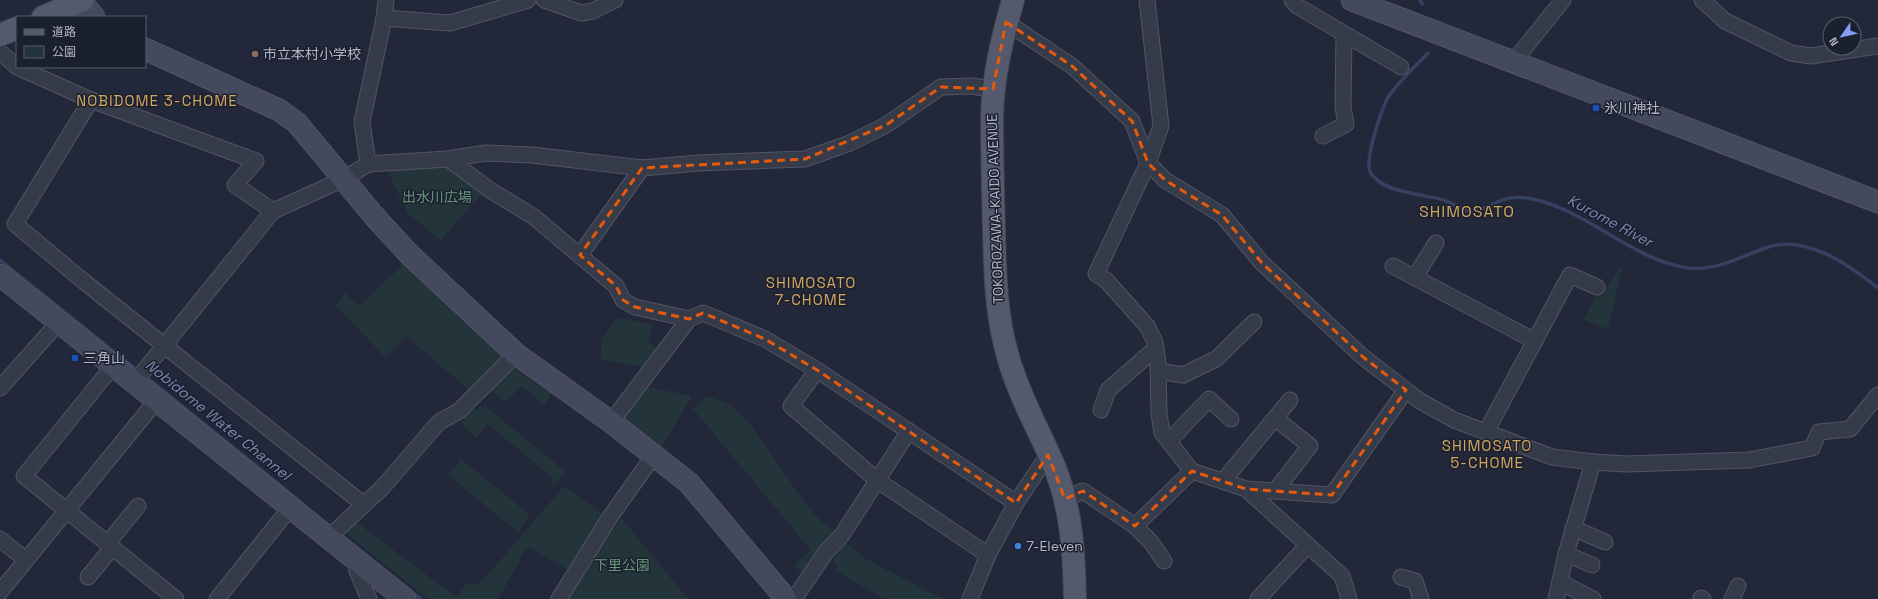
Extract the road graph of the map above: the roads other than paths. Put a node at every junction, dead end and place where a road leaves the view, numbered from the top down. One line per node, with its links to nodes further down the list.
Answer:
1 (386, 0): 13 (street)
2 (528, 0): 13 (street)
3 (544, 0): 4 (street)
4 (615, 0)
5 (1013, 0): 14 (main road, TOKOROZAWA-KAIDO AVENUE)
6 (1147, 0): 29 (street)
7 (1292, 0): 16 (street)
8 (1352, 0): 21 (street)
9 (1563, 0): 21 (street)
10 (1702, 0): 18 (street)
11 (86, 6): 12 (main road)
12 (46, 16)
13 (384, 18): 30 (street)
14 (1006, 22): 25 (main road, TOKOROZAWA-KAIDO AVENUE); 29 (street)
15 (16, 28): 17 (main road)
16 (1344, 34): 23 (street); 27 (street)
17 (0, 35)
18 (1878, 46)
19 (146, 49): 32 (street)
20 (0, 52): 22 (street)
21 (1514, 61): 33 (street)
22 (16, 66)
23 (1401, 67)
24 (19, 68): 26 (street)
25 (993, 89): 31 (street); 65 (main road, TOKOROZAWA-KAIDO AVENUE)
26 (91, 100): 34 (street); 45 (street)
27 (1323, 136)
28 (448, 159): 30 (street); 31 (street); 36 (street)
29 (1148, 163): 46 (street); 53 (street)
30 (368, 164): 32 (street)
31 (642, 168): 36 (street)
32 (344, 179): 34 (street); 47 (street)
33 (1878, 202)
34 (273, 211): 45 (street)
35 (1436, 243): 39 (street)
36 (580, 255): 41 (street)
37 (1393, 266): 39 (street)
38 (0, 275): 42 (street)
39 (1415, 278): 44 (street)
40 (1597, 287): 44 (street)
41 (689, 319): 49 (street); 60 (street)
42 (59, 322): 48 (street); 52 (street)
43 (1254, 322): 50 (street)
44 (1535, 341): 62 (street)
45 (165, 345): 51 (street); 74 (street)
46 (1156, 348): 50 (street); 57 (street)
47 (516, 354): 60 (street); 74 (street)
48 (113, 366): 51 (street); 77 (street)
49 (817, 370): 61 (street); 68 (street)
50 (1158, 371): 63 (street)
51 (139, 377): 56 (street)
52 (0, 388)
53 (1406, 390): 62 (street); 71 (street)
54 (1878, 395): 66 (street)
55 (1290, 400): 58 (street)
56 (156, 401): 76 (street); 77 (street)
57 (1101, 410)
58 (1275, 418): 69 (street); 71 (street)
59 (1231, 419): 63 (street)
60 (611, 422): 64 (street)
61 (910, 431): 68 (street); 73 (street)
62 (1486, 432): 66 (street)
63 (1169, 442): 67 (street)
64 (654, 455): 99 (street); 100 (street)
65 (1048, 455): 72 (main road, TOKOROZAWA-KAIDO AVENUE); 73 (street)
66 (1593, 462): 79 (street)
67 (1192, 471): 69 (street); 78 (street)
68 (877, 480): 86 (street); 101 (street)
69 (1223, 481): 70 (street)
70 (1246, 489): 71 (street); 84 (street)
71 (1275, 491)
72 (1065, 499): 78 (street); 103 (main road, TOKOROZAWA-KAIDO AVENUE)
73 (1016, 503): 86 (street)
74 (363, 504): 80 (street)
75 (138, 506): 83 (street)
76 (290, 508): 80 (street); 96 (street)
77 (66, 511): 83 (street); 88 (street)
78 (1135, 526): 89 (street)
79 (1573, 528): 82 (street); 85 (street)
80 (333, 534): 87 (street)
81 (0, 539): 88 (street)
82 (1605, 542)
83 (109, 546): 91 (street); 95 (street)
84 (1307, 546): 104 (street); 105 (street)
85 (1566, 554): 90 (street); 93 (street)
86 (988, 555): 102 (street)
87 (356, 559): 97 (street); 98 (street)
88 (26, 560): 94 (street)
89 (1164, 561)
90 (1592, 565)
91 (88, 577)
92 (1402, 577): 106 (street)
93 (1560, 582): 107 (street); 108 (street)
94 (0, 592)
95 (176, 599)
96 (217, 599)
97 (369, 599)
98 (405, 599)
99 (559, 599)
100 (786, 599)
101 (794, 599)
102 (970, 599)
103 (1075, 599)
104 (1258, 599)
105 (1349, 599)
106 (1421, 599)
107 (1556, 599)
108 (1593, 599)

